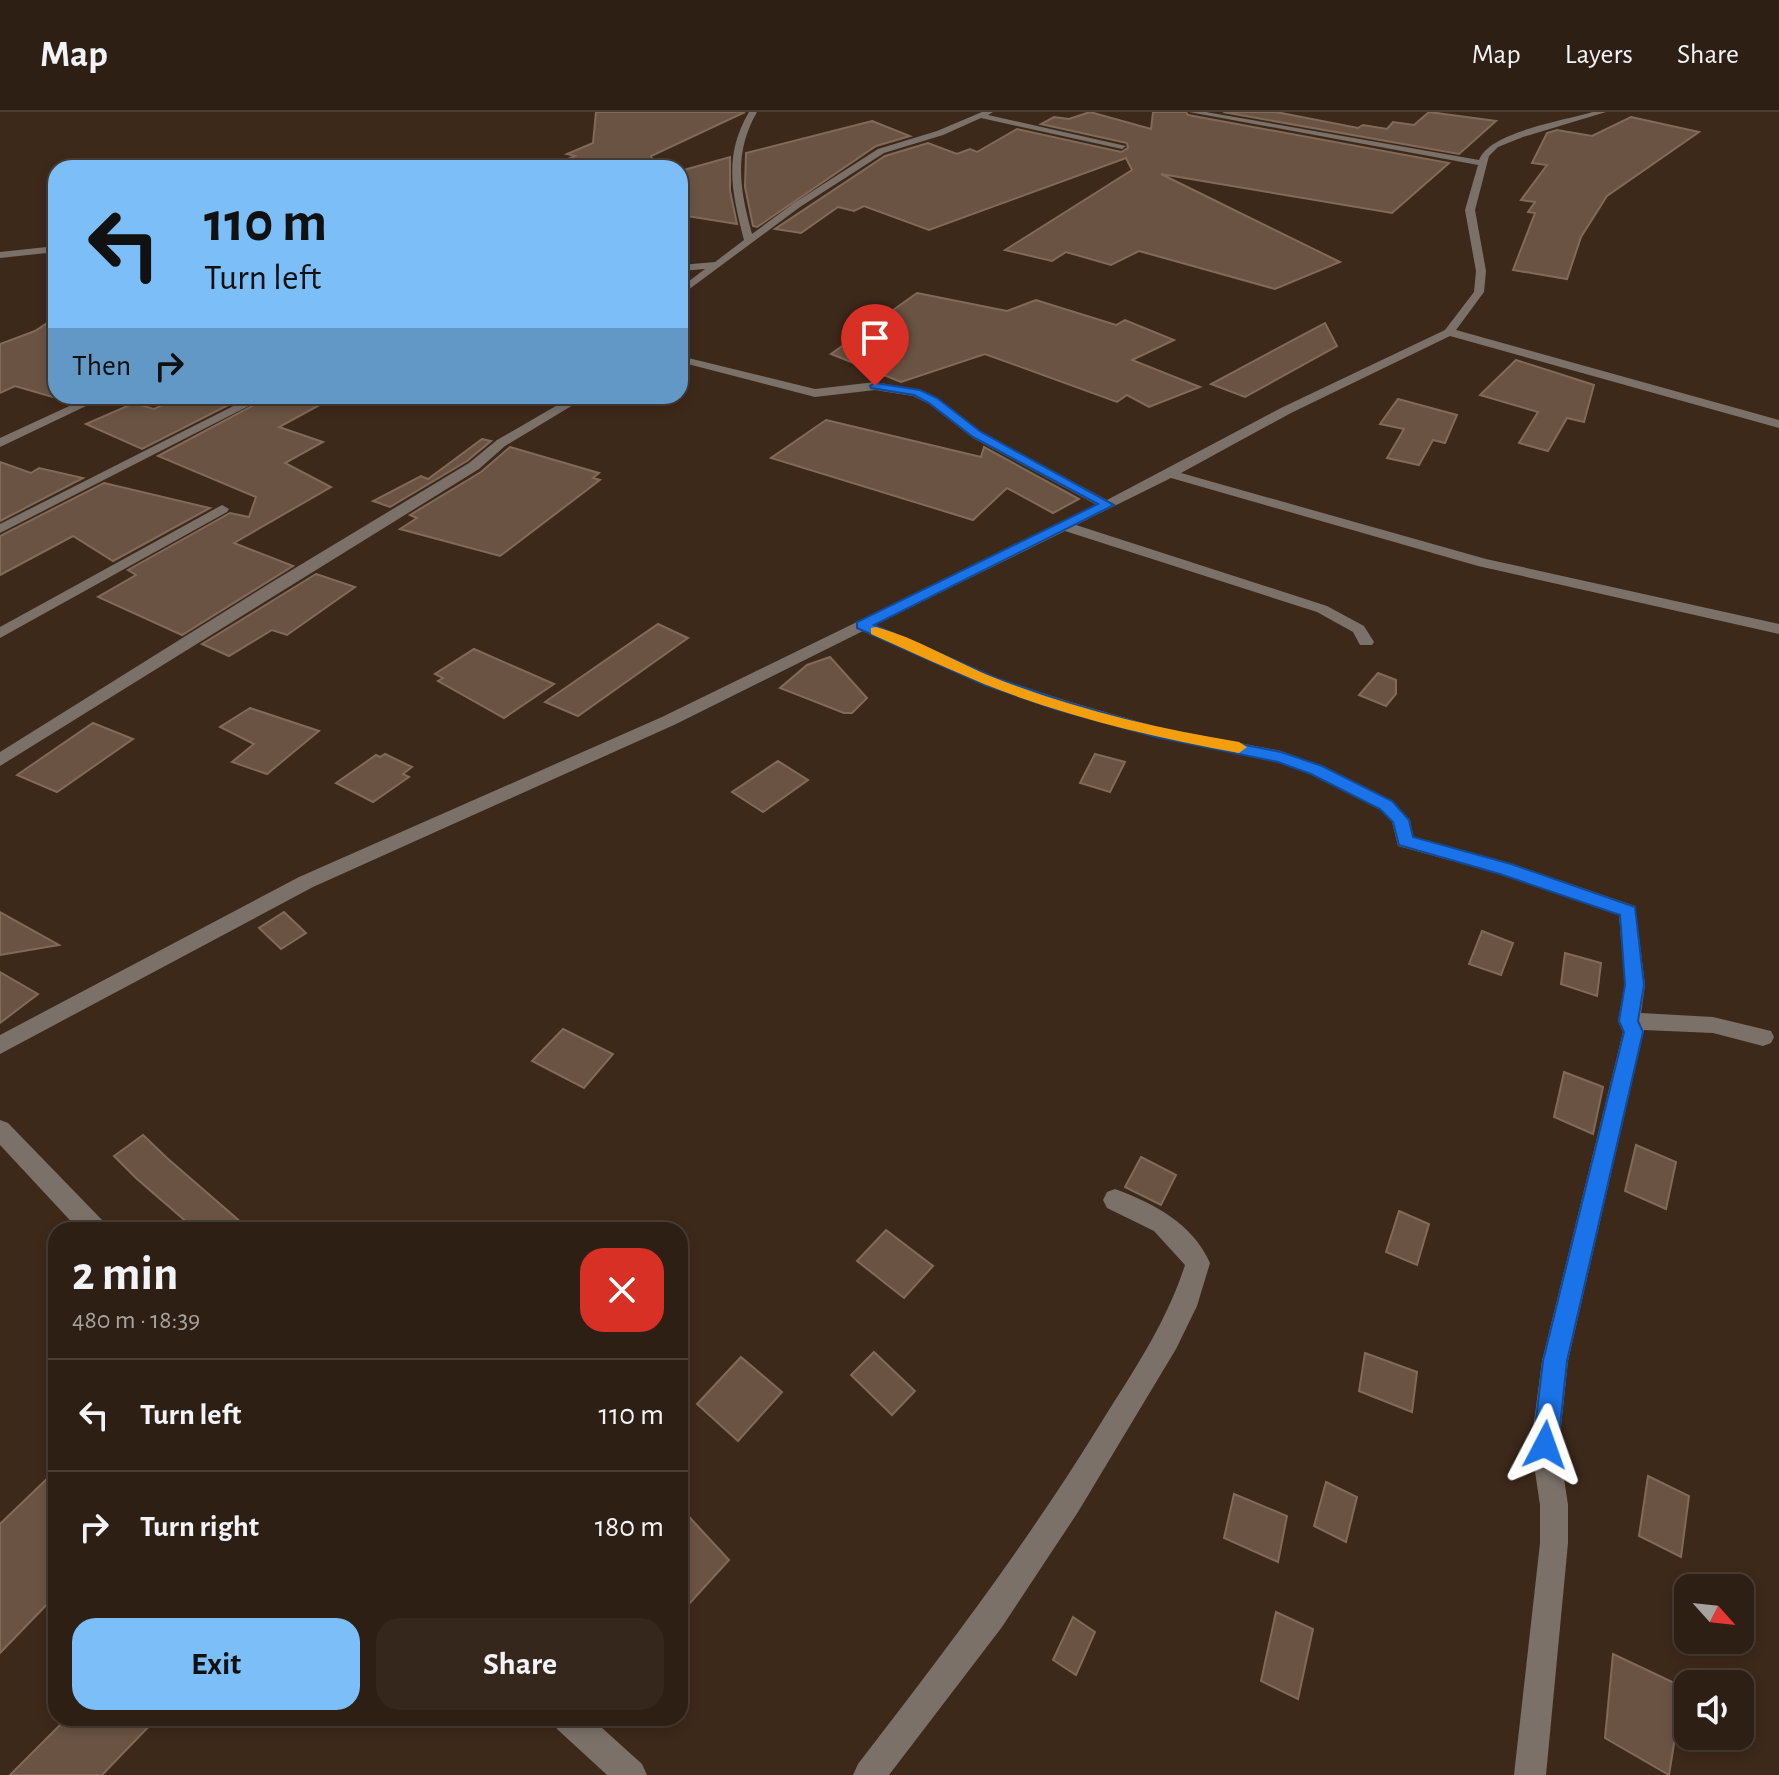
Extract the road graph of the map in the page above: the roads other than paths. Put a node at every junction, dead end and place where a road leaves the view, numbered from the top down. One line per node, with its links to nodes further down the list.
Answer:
1 (753, 112): 7 (street)
2 (1193, 112): 6 (street)
3 (1602, 112): 6 (street)
4 (985, 114): 5 (street); 7 (street)
5 (1122, 146)
6 (1481, 163): 13 (street)
7 (749, 242): 10 (street)
8 (48, 250): 9 (street)
9 (0, 255)
10 (717, 265): 11 (street); 12 (street)
11 (688, 267)
12 (688, 287)
13 (1449, 332): 18 (street); 20 (street)
14 (688, 361): 21 (street)
15 (84, 404): 19 (street)
16 (246, 404): 24 (street)
17 (568, 404): 29 (street)
18 (1779, 424)
19 (0, 443)
20 (1170, 474): 21 (street); 26 (street)
21 (1107, 505): 23 (street)
22 (222, 509): 27 (street)
23 (1064, 526): 25 (street); 28 (street)
24 (0, 529)
25 (862, 625): 30 (street); 32 (street)
26 (1779, 629)
27 (0, 633)
28 (1366, 642)
29 (0, 760)
30 (1629, 1021): 31 (street); 39 (street)
31 (1763, 1037)
32 (0, 1045)
33 (0, 1130): 35 (street)
34 (1115, 1200): 38 (street)
35 (87, 1222)
36 (577, 1726): 37 (street)
37 (631, 1775)
38 (869, 1775)
39 (1530, 1775)

